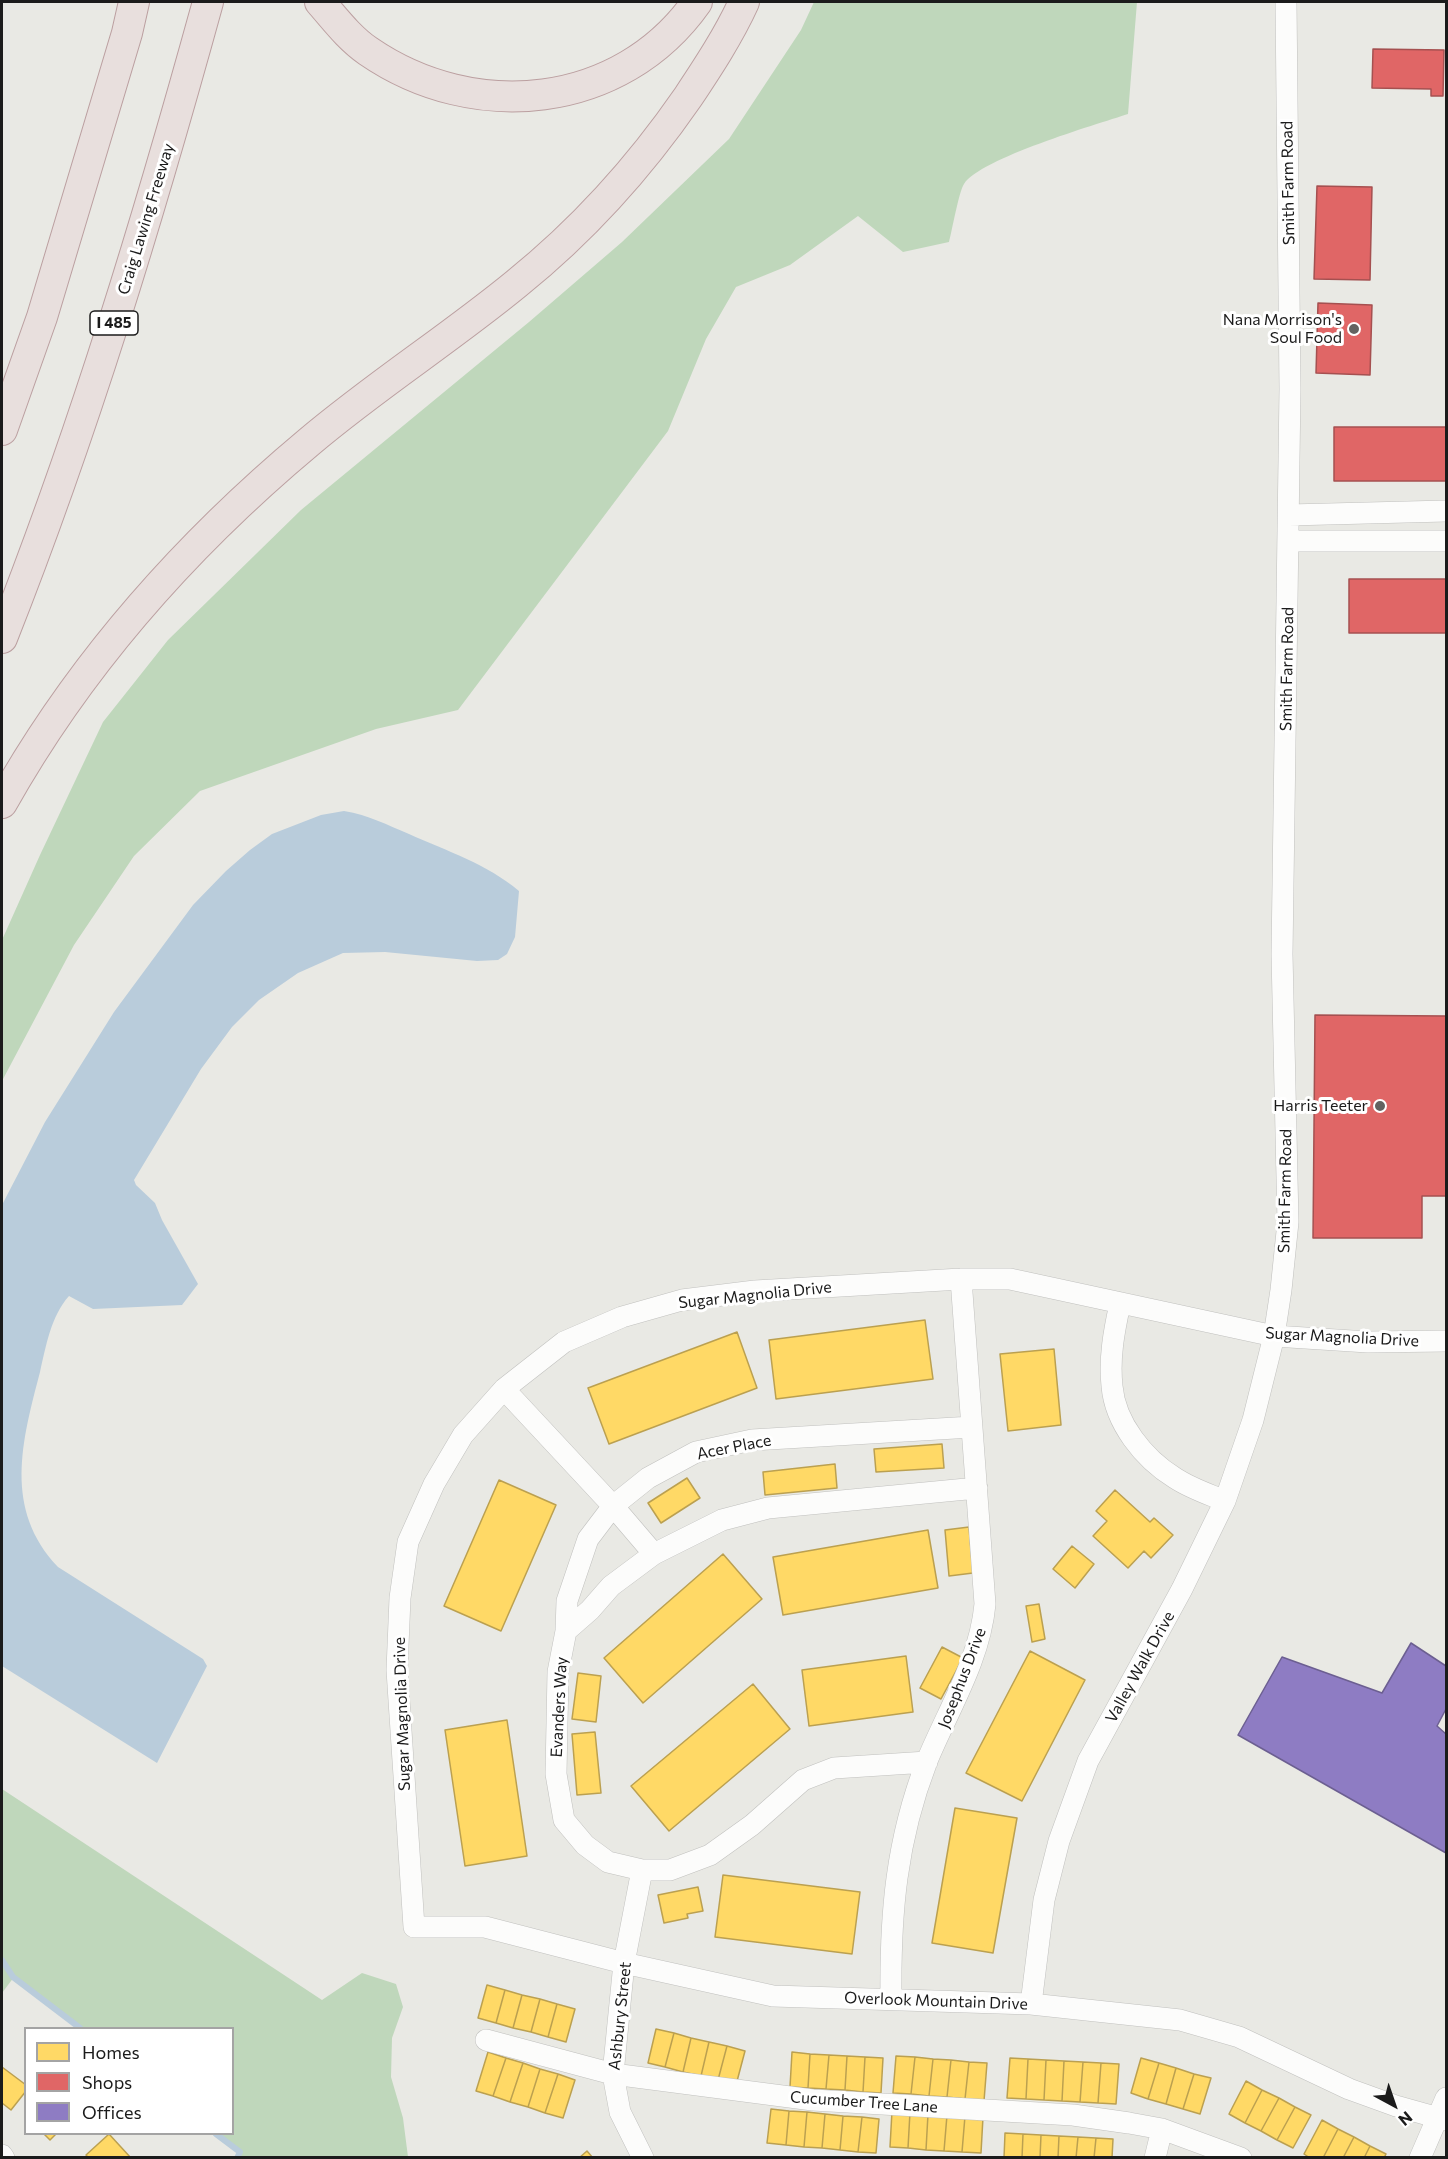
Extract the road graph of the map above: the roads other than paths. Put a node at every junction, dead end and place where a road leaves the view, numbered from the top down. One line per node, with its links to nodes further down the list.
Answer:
1 (134, 2): 7 (highway)
2 (208, 2): 12 (highway, Craig Lawing Freeway / I 485)
3 (320, 2): 4 (highway)
4 (697, 2)
5 (744, 2): 13 (highway)
6 (1286, 2): 9 (street, Smith Farm Road)
7 (2, 430)
8 (1446, 511): 9 (street)
9 (1289, 515): 10 (street, Smith Farm Road)
10 (1288, 541): 11 (street); 16 (street, Smith Farm Road)
11 (1446, 541)
12 (2, 638)
13 (2, 803)
14 (961, 1279): 15 (street, Sugar Magnolia Drive); 18 (street, Sugar Magnolia Drive); 19 (street, Josephus Drive)
15 (1120, 1304): 16 (street, Sugar Magnolia Drive); 21 (street)
16 (1274, 1336): 17 (street, Sugar Magnolia Drive); 21 (street, Valley Walk Drive)
17 (1446, 1341)
18 (504, 1389): 22 (street); 27 (street, Sugar Magnolia Drive)
19 (972, 1427): 20 (street, Josephus Drive); 22 (street, Acer Place)
20 (977, 1488): 23 (street); 25 (street, Josephus Drive)
21 (1225, 1501): 30 (street, Valley Walk Drive)
22 (614, 1506): 23 (street); 24 (street, Acer Place)
23 (654, 1554): 24 (street)
24 (566, 1631): 26 (street, Evanders Way)
25 (927, 1762): 26 (street, Evanders Way); 29 (street, Josephus Drive)
26 (642, 1870): 28 (street, Ashbury Street)
27 (414, 1927): 28 (street, Overlook Mountain Drive)
28 (624, 1963): 29 (street, Overlook Mountain Drive); 32 (street, Ashbury Street)
29 (891, 1999): 30 (street, Overlook Mountain Drive)
30 (1031, 2004): 34 (street, Overlook Mountain Drive)
31 (486, 2040): 32 (street, Cucumber Tree Lane)
32 (613, 2074): 35 (street, Cucumber Tree Lane); 36 (street, Ashbury Street)
33 (1446, 2098): 34 (street)
34 (1442, 2119): 39 (street)
35 (1162, 2129): 37 (street); 38 (street, Cucumber Tree Lane)
36 (643, 2157)
37 (1155, 2157)
38 (1241, 2157)
39 (1420, 2157)

